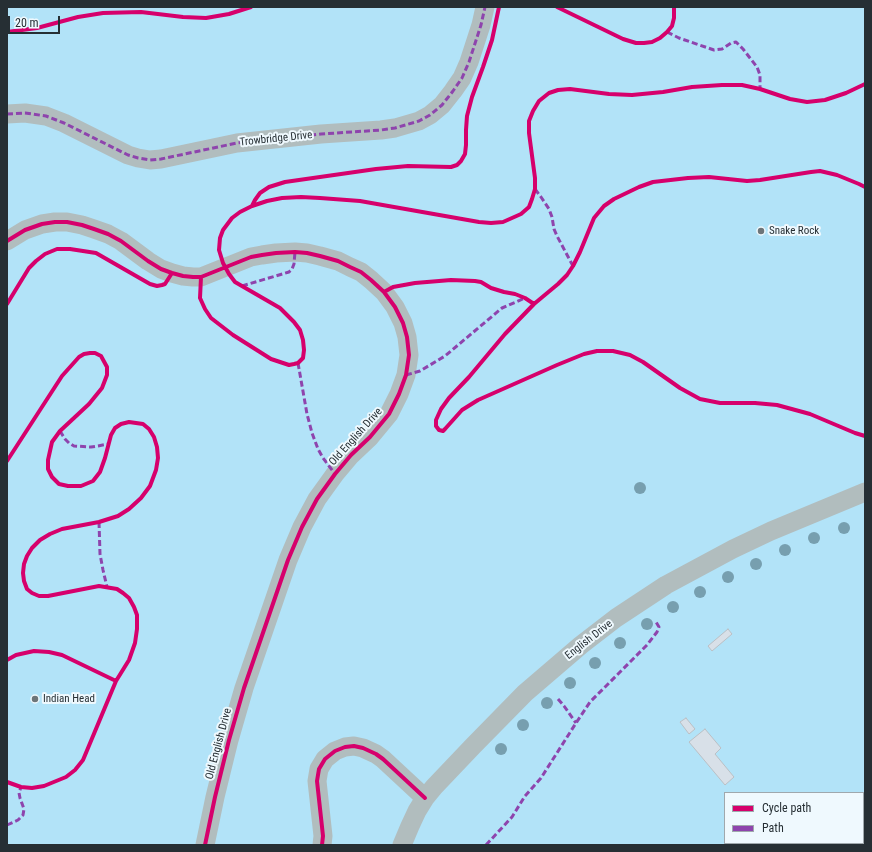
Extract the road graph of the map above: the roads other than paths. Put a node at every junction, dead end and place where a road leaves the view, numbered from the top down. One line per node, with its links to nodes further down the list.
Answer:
1 (485, 7): 2 (street, Trowbridge Drive)
2 (7, 114)
3 (7, 241): 8 (street, Old English Drive)
4 (865, 492): 6 (street, English Drive)
5 (865, 500): 6 (street, English Drive)
6 (834, 506): 7 (street, English Drive)
7 (425, 798): 9 (street); 10 (street, English Drive)
8 (205, 845)
9 (322, 845)
10 (402, 845)

